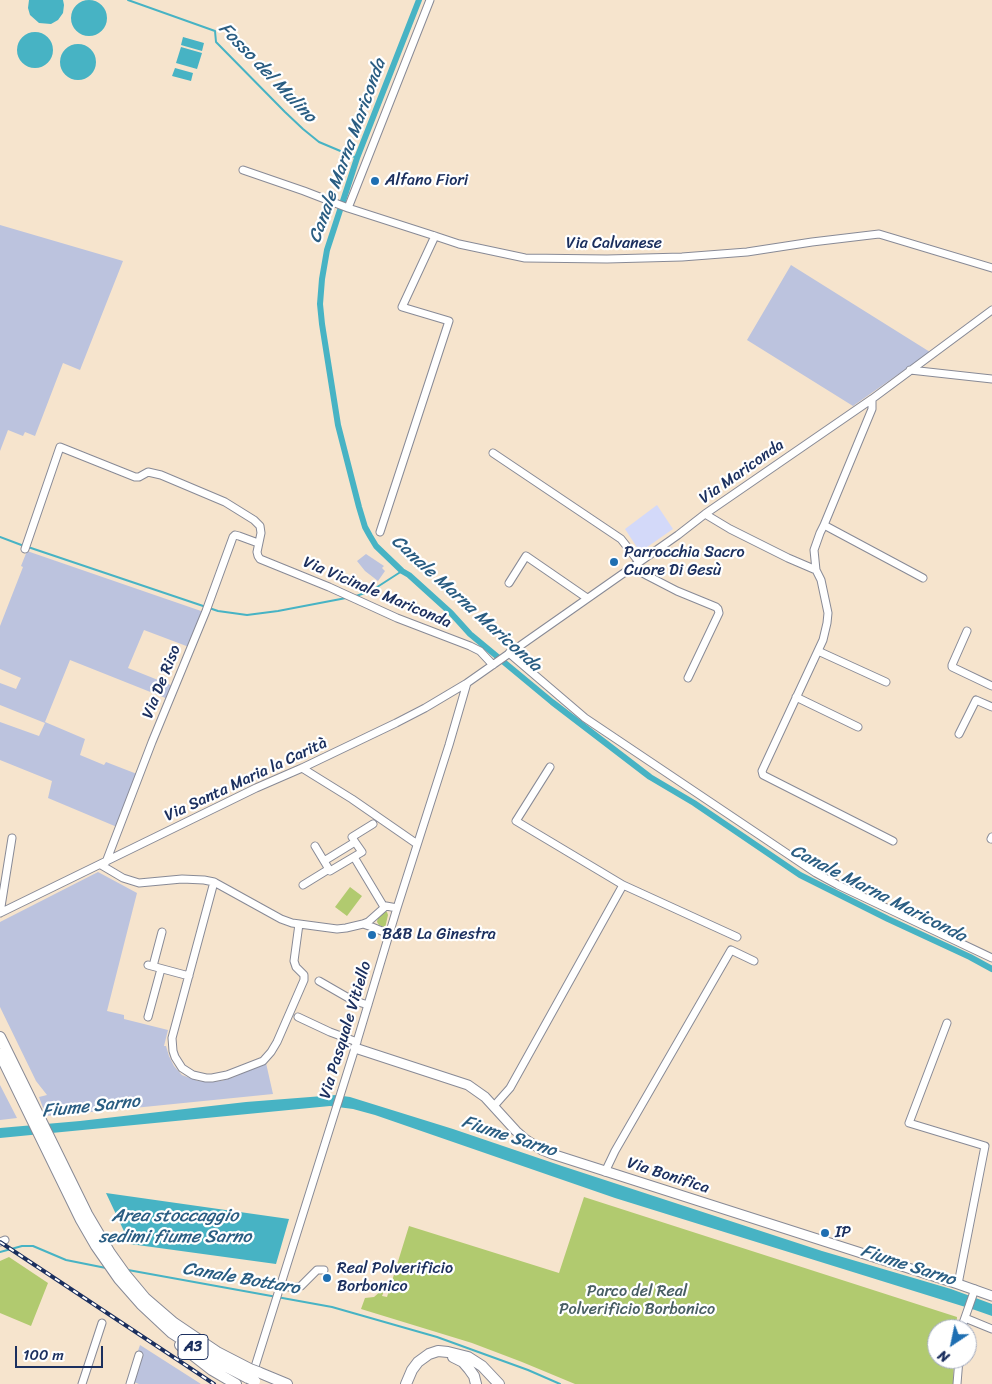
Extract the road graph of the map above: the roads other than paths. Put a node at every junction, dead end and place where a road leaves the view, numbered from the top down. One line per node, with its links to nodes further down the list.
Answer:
1 (430, 0): 3 (street)
2 (243, 170): 3 (street, Via Calvanese)
3 (347, 208): 4 (street, Via Calvanese)
4 (434, 236): 5 (street, Via Calvanese); 13 (street)
5 (992, 268)
6 (992, 310): 7 (street, Via Mariconda)
7 (910, 370): 8 (street); 9 (street, Via Mariconda)
8 (992, 379)
9 (872, 399): 11 (street, Via Mariconda); 12 (street)
10 (493, 453): 16 (street)
11 (705, 514): 16 (street, Via Mariconda); 18 (street)
12 (824, 525): 18 (street); 19 (street)
13 (380, 532)
14 (258, 543): 15 (street); 25 (street, Via Vicinale Mariconda); 44 (street, Via De Riso)
15 (26, 546)
16 (639, 562): 17 (street, Via Mariconda)
17 (632, 567): 21 (street, Via Mariconda); 26 (street)
18 (816, 570): 23 (street)
19 (922, 578)
20 (509, 583): 21 (street)
21 (587, 598): 24 (street, Via Mariconda)
22 (967, 631): 29 (street)
23 (818, 651): 27 (street); 30 (street)
24 (507, 655): 25 (street, Via Mariconda); 59 (street)
25 (495, 663): 28 (street, Via Santa Maria la Carità)
26 (688, 678)
27 (886, 682)
28 (468, 683): 35 (street, Via Santa Maria la Carità); 40 (street, Via Pasquale Vitiello)
29 (992, 686)
30 (796, 697): 32 (street); 38 (street)
31 (992, 707): 33 (street)
32 (858, 726)
33 (959, 734)
34 (550, 767): 48 (street)
35 (302, 768): 40 (street); 44 (street, Via Santa Maria la Carità)
36 (373, 824): 39 (street)
37 (12, 838): 51 (street)
38 (893, 841)
39 (355, 842): 42 (street); 43 (street)
40 (417, 844): 50 (street, Via Pasquale Vitiello)
41 (315, 846): 43 (street)
42 (354, 857): 45 (street); 49 (street)
43 (324, 861): 45 (street)
44 (104, 863): 46 (street); 51 (street, Via Santa Maria la Carità)
45 (329, 869): 47 (street)
46 (214, 882): 53 (street); 62 (street)
47 (303, 885)
48 (623, 885): 58 (street); 71 (street)
49 (384, 907): 50 (street); 52 (street)
50 (397, 908): 57 (street, Via Pasquale Vitiello)
51 (0, 913)
52 (376, 916): 54 (street); 55 (street)
53 (299, 924): 54 (street); 62 (street)
54 (363, 924): 55 (street)
55 (380, 930): 57 (street)
56 (162, 932): 61 (street)
57 (389, 934): 64 (street, Via Pasquale Vitiello)
58 (737, 937)
59 (992, 958)
60 (754, 961): 73 (street)
61 (161, 968): 62 (street); 66 (street)
62 (189, 976)
63 (320, 981): 64 (street)
64 (368, 1005): 69 (street, Via Pasquale Vitiello)
65 (298, 1017): 69 (street)
66 (148, 1018)
67 (947, 1023): 76 (street)
68 (0, 1037): 72 (highway, A3)
69 (356, 1045): 71 (main road, Via Bonifica); 77 (street, Via Pasquale Vitiello)
70 (0, 1054): 72 (highway, A3)
71 (494, 1106): 73 (main road, Via Bonifica)
72 (32, 1112): 74 (highway, A3)
73 (605, 1172): 76 (main road, Via Bonifica)
74 (108, 1257): 80 (highway, A3); 87 (highway, A3)
75 (324, 1270): 77 (street)
76 (958, 1284): 78 (main road, Via Bonifica)
77 (280, 1288): 87 (street, Via Pasquale Vitiello)
78 (974, 1292): 79 (main road, Via Bonifica); 81 (street)
79 (992, 1296)
80 (145, 1308): 87 (highway, A3); 91 (highway)
81 (966, 1316): 82 (street); 84 (street)
82 (965, 1319)
83 (102, 1323): 89 (street)
84 (992, 1329)
85 (139, 1355): 90 (street)
86 (958, 1369): 97 (street)
87 (254, 1378): 88 (highway, A3)
88 (283, 1383): 92 (highway)
89 (82, 1384)
90 (130, 1384)
91 (236, 1384)
92 (295, 1384)
93 (406, 1384): 96 (highway)
94 (411, 1384): 95 (highway)
95 (476, 1384)
96 (499, 1384)
97 (957, 1384)

